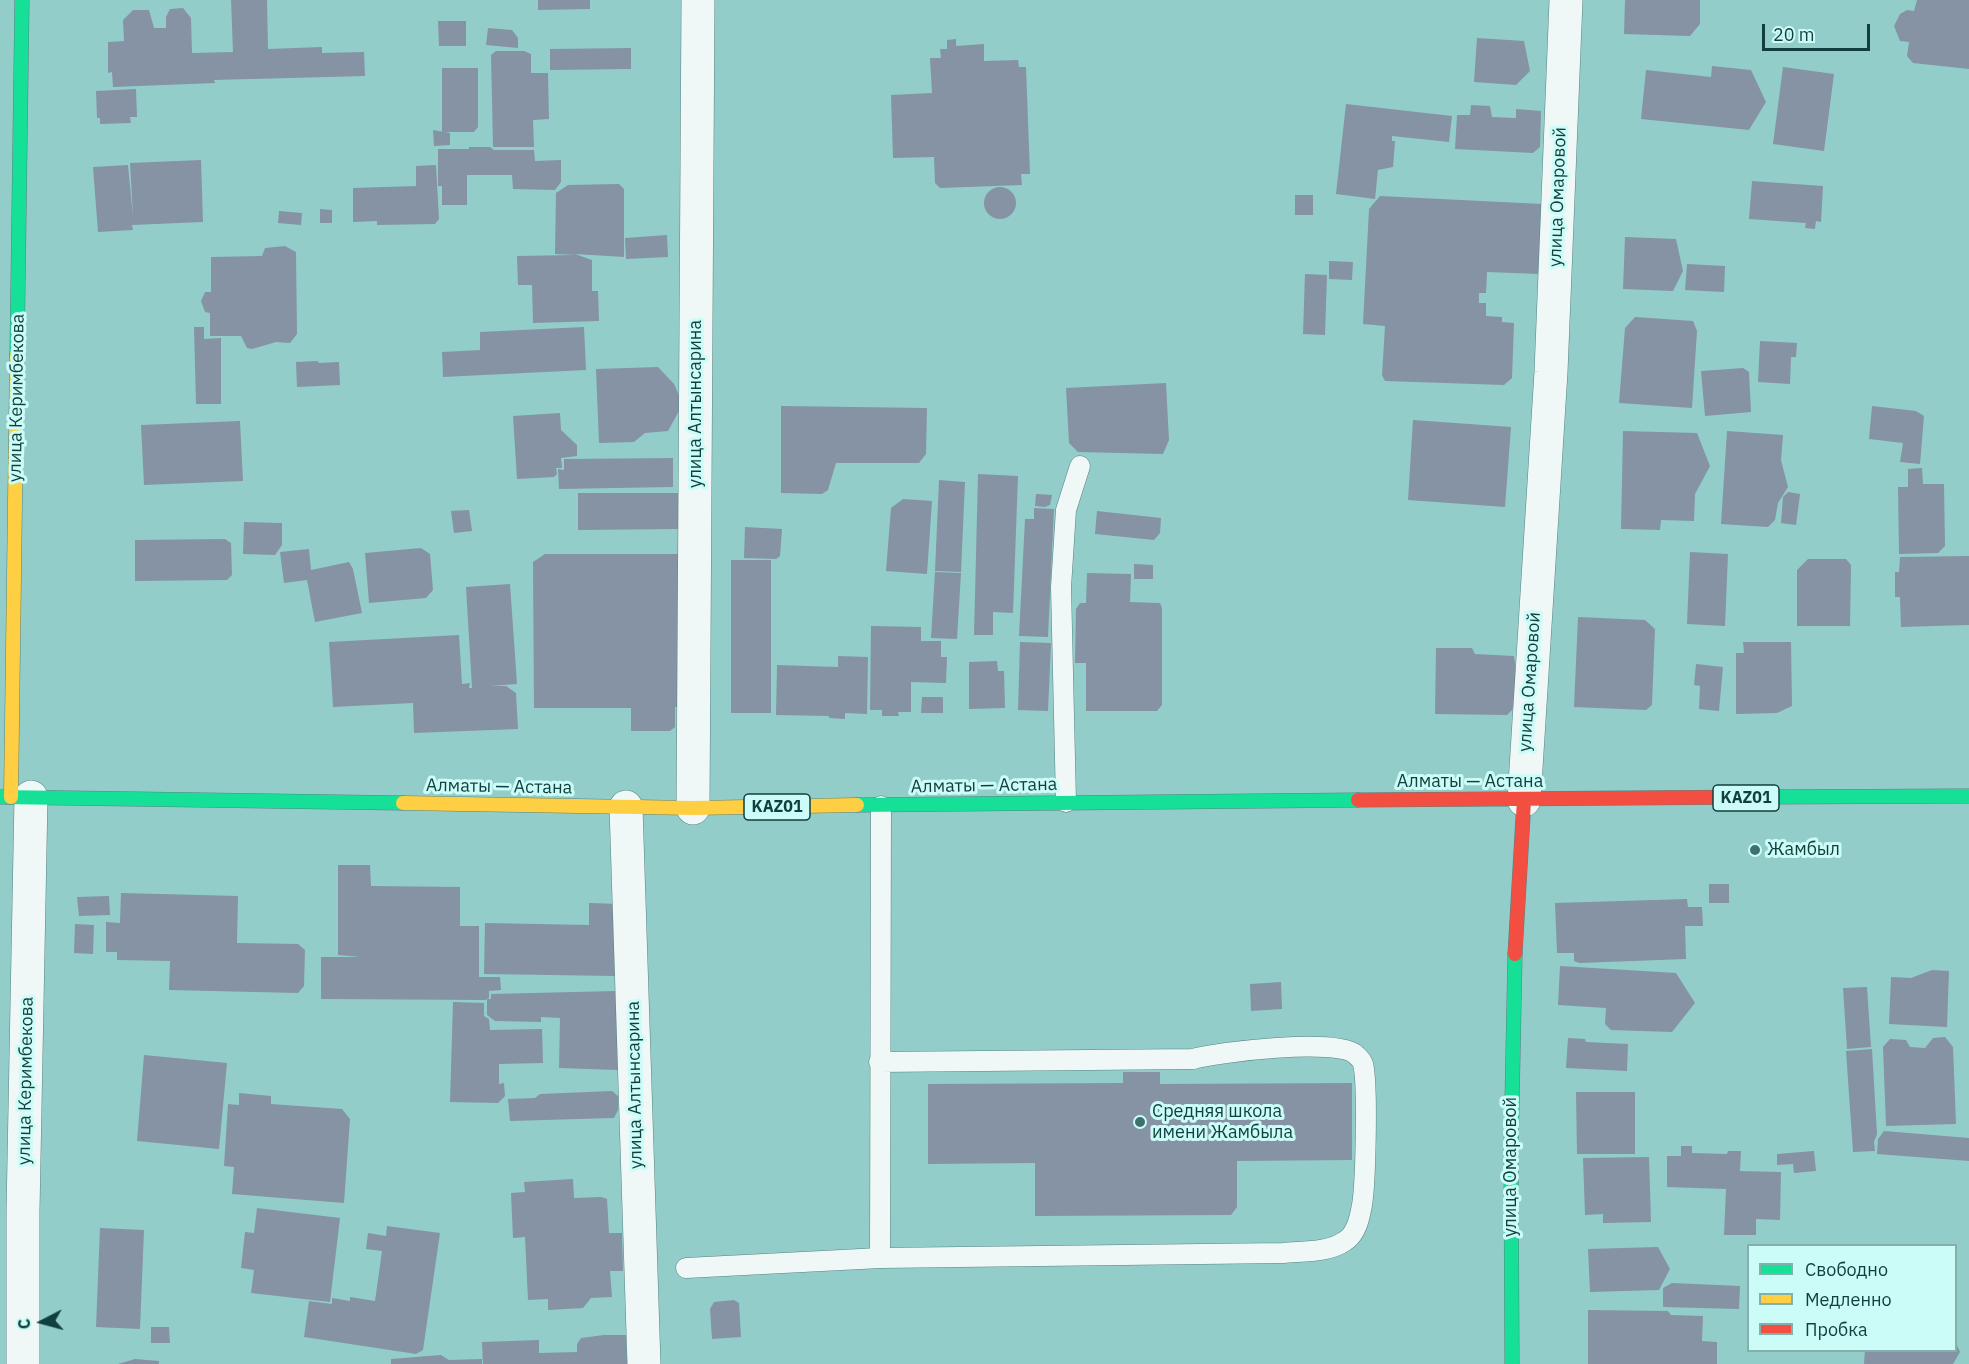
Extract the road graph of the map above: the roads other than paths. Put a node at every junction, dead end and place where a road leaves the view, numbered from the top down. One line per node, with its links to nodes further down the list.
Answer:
1 (22, 0): 6 (main road, улица Керимбекова)
2 (698, 0): 11 (street, улица Алтынсарина)
3 (1566, 0): 7 (street, улица Омаровой)
4 (1080, 466): 8 (lane)
5 (1969, 796): 7 (main road, Алматы — Астана / KАZ01)
6 (14, 797): 10 (main road, Алматы — Астана / KАZ01); 15 (street, улица Керимбекова)
7 (1524, 800): 8 (main road, Алматы — Астана / KАZ01); 17 (main road, улица Омаровой)
8 (1066, 802): 9 (main road, Алматы — Астана / KАZ01)
9 (881, 806): 11 (main road, Алматы — Астана / KАZ01); 12 (lane)
10 (626, 807): 11 (main road, Алматы — Астана / KАZ01); 16 (street, улица Алтынсарина)
11 (693, 808)
12 (879, 1062): 13 (lane); 13 (lane)
13 (880, 1258): 14 (lane)
14 (686, 1268)
15 (23, 1364)
16 (644, 1364)
17 (1512, 1364)

